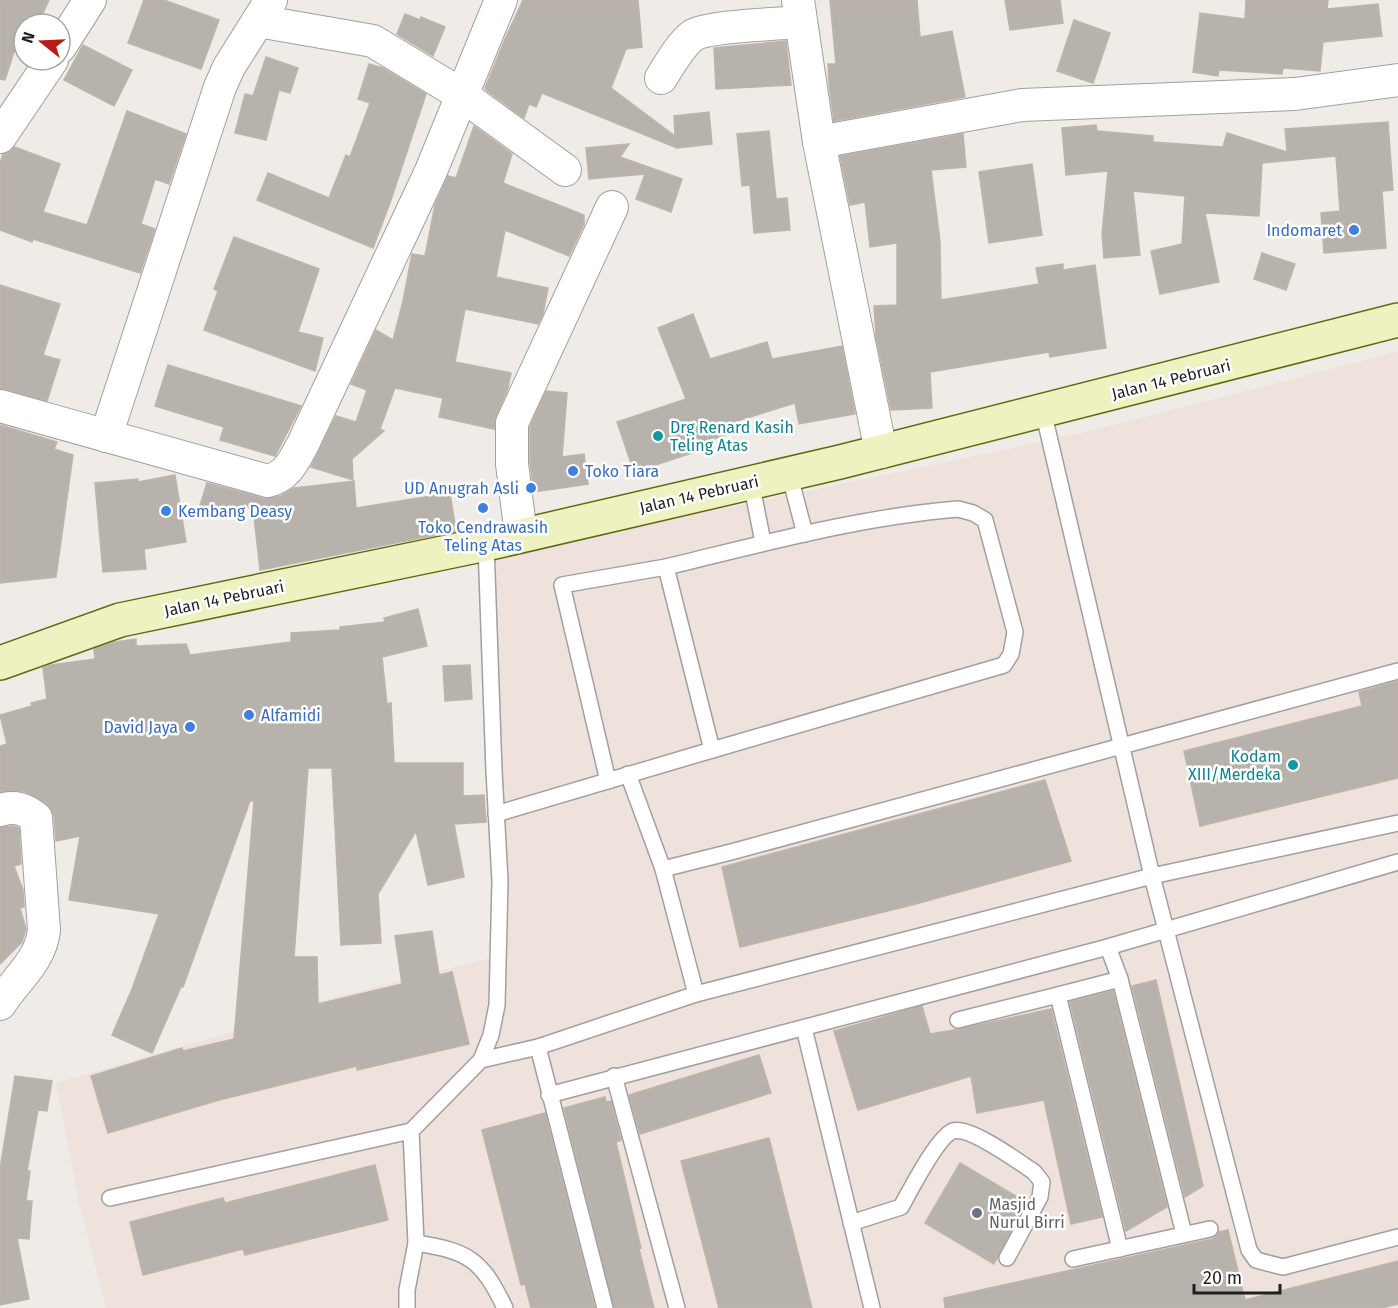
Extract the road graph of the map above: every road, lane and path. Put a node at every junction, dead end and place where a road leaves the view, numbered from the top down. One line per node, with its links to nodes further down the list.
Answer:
1 (90, 0): 5 (street)
2 (501, 0): 9 (street)
3 (264, 11): 9 (street); 17 (street)
4 (799, 11): 7 (street); 11 (street)
5 (72, 28)
6 (44, 72): 10 (street)
7 (661, 78)
8 (1398, 80): 11 (street)
9 (462, 95): 12 (street); 17 (street)
10 (0, 137)
11 (819, 142): 18 (street)
12 (565, 170)
13 (612, 207): 22 (street)
14 (1398, 320): 16 (main road, Jalan 14 Pebruari)
15 (0, 406): 17 (street)
16 (1043, 411): 18 (main road, Jalan 14 Pebruari); 28 (lane)
17 (106, 436)
18 (881, 452): 19 (main road, Jalan 14 Pebruari)
19 (789, 473): 20 (main road, Jalan 14 Pebruari); 21 (lane)
20 (751, 482): 22 (main road, Jalan 14 Pebruari); 23 (lane)
21 (805, 534): 23 (lane); 29 (lane)
22 (521, 535): 24 (main road, Jalan 14 Pebruari)
23 (763, 542): 25 (lane)
24 (486, 544): 26 (main road, Jalan 14 Pebruari); 33 (lane)
25 (666, 567): 29 (lane); 31 (lane)
26 (0, 663)
27 (1398, 671): 28 (lane)
28 (1122, 745): 36 (lane); 37 (lane)
29 (712, 750): 30 (lane)
30 (628, 774): 31 (lane); 36 (lane)
31 (608, 780): 33 (lane)
32 (0, 810): 43 (street)
33 (496, 814): 47 (lane)
34 (1398, 823): 37 (lane)
35 (1398, 862): 38 (lane)
36 (663, 869): 41 (lane)
37 (1152, 876): 38 (lane); 41 (lane)
38 (1166, 930): 39 (lane); 55 (lane)
39 (1107, 947): 40 (lane); 45 (lane)
40 (1120, 979): 42 (lane); 54 (lane)
41 (696, 994): 46 (lane)
42 (1058, 995): 44 (lane); 57 (lane)
43 (0, 1004)
44 (958, 1020)
45 (804, 1028): 48 (lane); 52 (lane)
46 (538, 1047): 47 (lane); 49 (lane)
47 (481, 1060): 50 (lane)
48 (614, 1076): 49 (lane); 63 (lane)
49 (549, 1095): 62 (lane)
50 (411, 1131): 51 (lane); 56 (lane)
51 (110, 1198)
52 (851, 1223): 58 (lane); 64 (lane)
53 (1210, 1228): 54 (lane)
54 (1184, 1234): 57 (lane)
55 (1398, 1237)
56 (416, 1243): 60 (lane); 61 (lane)
57 (1120, 1249): 59 (lane)
58 (1007, 1258)
59 (1073, 1259)
60 (407, 1308)
61 (505, 1308)
62 (605, 1308)
63 (677, 1308)
64 (872, 1308)

